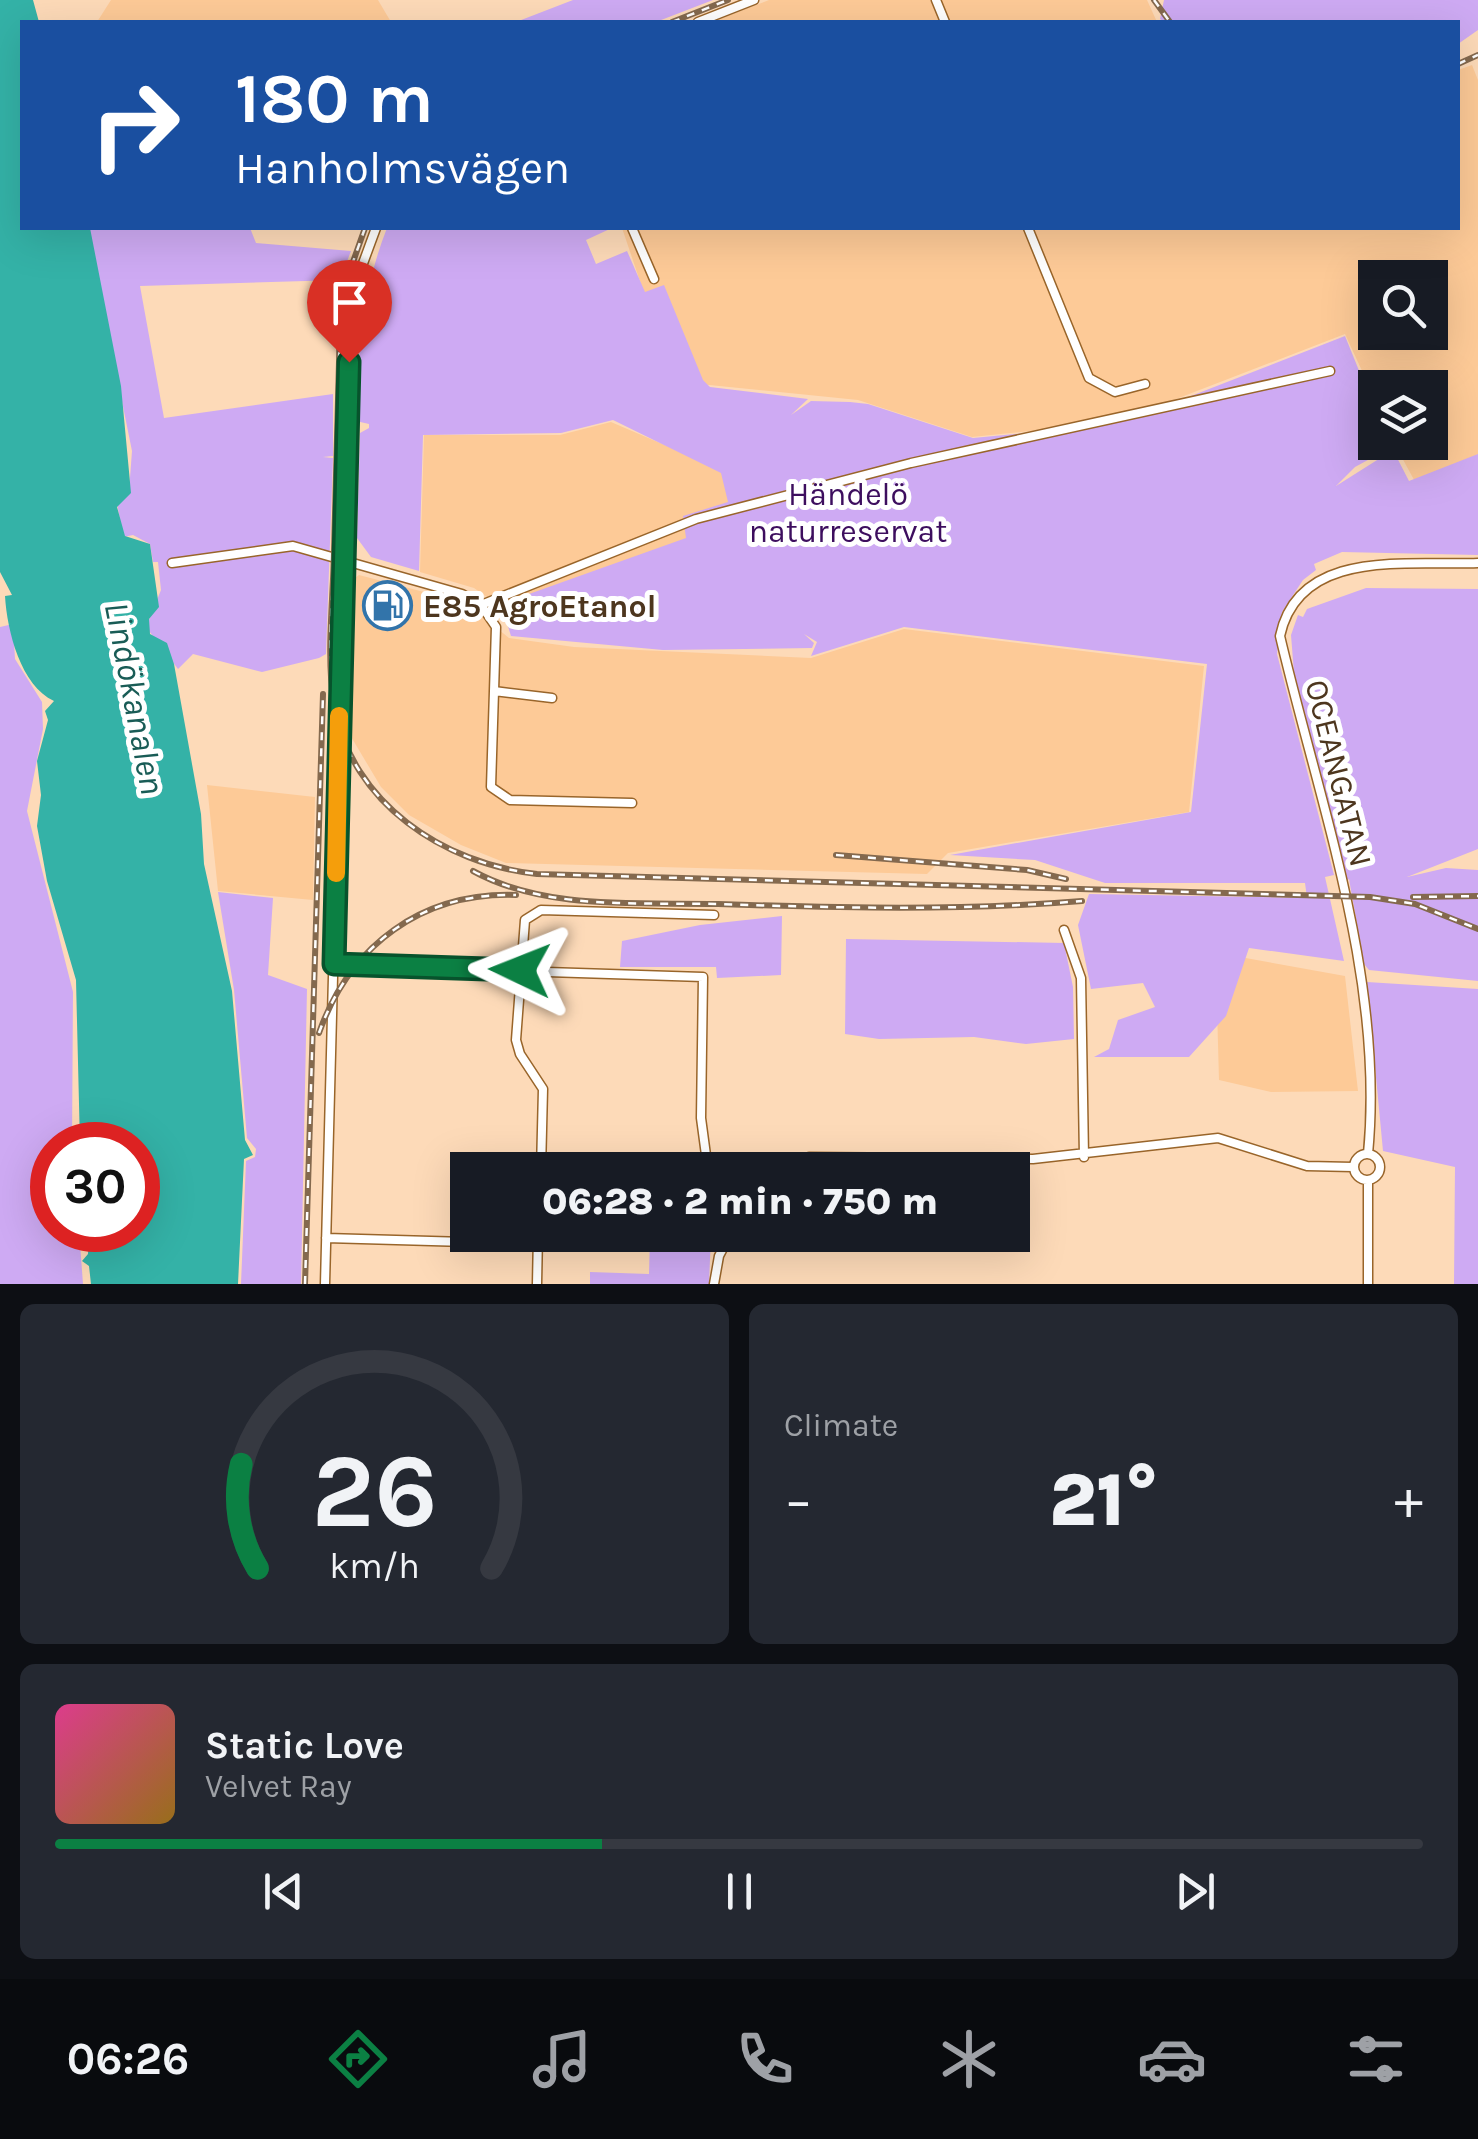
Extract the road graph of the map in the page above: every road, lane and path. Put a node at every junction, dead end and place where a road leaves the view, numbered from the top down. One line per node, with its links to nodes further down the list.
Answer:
1 (754, 0): 2 (street)
2 (703, 20)
3 (375, 230): 9 (street)
4 (633, 230): 6 (street)
5 (1029, 230): 8 (street)
6 (654, 279)
7 (1330, 372): 12 (street)
8 (1145, 384)
9 (343, 558): 10 (street); 12 (street); 18 (street)
10 (172, 562)
11 (1478, 563): 22 (street, OCEANGATAN)
12 (481, 604): 13 (street)
13 (494, 690): 14 (street); 15 (street)
14 (552, 698)
15 (632, 802)
16 (714, 914): 19 (street)
17 (1064, 930): 24 (street)
18 (334, 964): 19 (street); 27 (street)
19 (520, 970): 20 (street); 21 (street)
20 (541, 1152)
21 (706, 1152)
22 (1368, 1154): 25 (street); 26 (street)
23 (1030, 1157): 24 (street)
24 (1084, 1157): 25 (street)
25 (1353, 1166): 26 (street)
26 (1368, 1180): 34 (street)
27 (326, 1238): 28 (street); 31 (street)
28 (450, 1239)
29 (538, 1252): 32 (street)
30 (723, 1252): 33 (street)
31 (325, 1284)
32 (537, 1284)
33 (714, 1284)
34 (1368, 1284)

